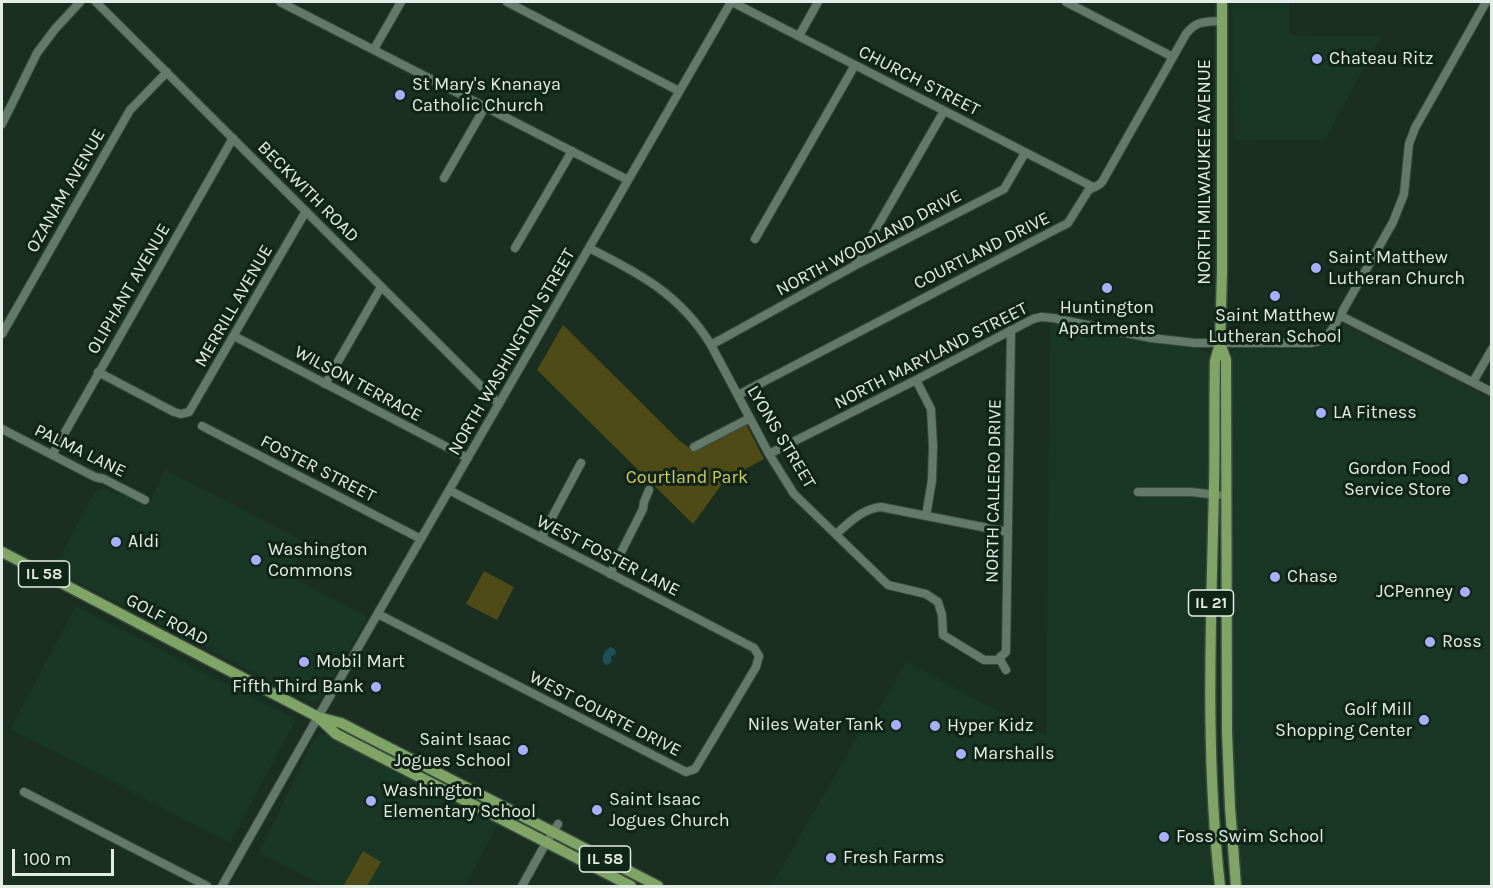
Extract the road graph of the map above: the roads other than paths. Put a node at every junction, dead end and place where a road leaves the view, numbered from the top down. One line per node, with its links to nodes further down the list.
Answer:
1 (80, 2): 20 (street)
2 (96, 2): 16 (street, BECKWITH ROAD)
3 (280, 2): 13 (street)
4 (401, 2): 13 (street)
5 (507, 2): 17 (street)
6 (732, 2): 12 (street, CHURCH STREET); 17 (street, NORTH WASHINGTON STREET)
7 (818, 2): 12 (street)
8 (1066, 2): 14 (street)
9 (1222, 2): 11 (main road, NORTH MILWAUKEE AVENUE / IL 21)
10 (1486, 2): 33 (street, NORTH MARYLAND STREET)
11 (1222, 21): 14 (street, COURTLAND DRIVE); 37 (main road, NORTH MILWAUKEE AVENUE / IL 21)
12 (799, 36): 15 (street, CHURCH STREET)
13 (374, 49): 18 (street)
14 (1173, 57): 26 (street, COURTLAND DRIVE)
15 (855, 65): 19 (street, CHURCH STREET); 28 (street)
16 (167, 72): 21 (street, BECKWITH ROAD); 35 (street, OZANAM AVENUE)
17 (679, 92): 25 (street, NORTH WASHINGTON STREET)
18 (485, 106): 22 (street); 24 (street)
19 (944, 111): 23 (street, CHURCH STREET); 31 (street)
20 (2, 124)
21 (233, 138): 27 (street, BECKWITH ROAD); 40 (street, OLIPHANT AVENUE)
22 (572, 151): 25 (street); 29 (street)
23 (1025, 153): 26 (street, CHURCH STREET); 31 (street, NORTH WOODLAND DRIVE)
24 (444, 178)
25 (628, 180): 30 (street, NORTH WASHINGTON STREET)
26 (1093, 188): 45 (street, COURTLAND DRIVE)
27 (306, 211): 32 (street, BECKWITH ROAD); 36 (street, MERRILL AVENUE)
28 (755, 239)
29 (515, 248)
30 (589, 248): 38 (street, LYONS STREET); 46 (street, NORTH WASHINGTON STREET)
31 (854, 266): 38 (street, NORTH WOODLAND DRIVE)
32 (381, 287): 43 (street); 46 (street, BECKWITH ROAD)
33 (1341, 316): 37 (street, NORTH MARYLAND STREET); 42 (street)
34 (1011, 330): 37 (street, NORTH MARYLAND STREET); 41 (street, NORTH MARYLAND STREET); 62 (street, NORTH CALLERO DRIVE)
35 (2, 334)
36 (234, 336): 40 (street, MERRILL AVENUE); 43 (street, WILSON TERRACE)
37 (1220, 343): 58 (main road, NORTH MILWAUKEE AVENUE / IL 21); 59 (main road, NORTH MILWAUKEE AVENUE / IL 21)
38 (711, 345): 45 (street, LYONS STREET)
39 (1491, 349): 42 (street)
40 (98, 372): 52 (street, OLIPHANT AVENUE)
41 (916, 380): 51 (street, NORTH MARYLAND STREET); 61 (street)
42 (1473, 382): 44 (street)
43 (325, 384): 53 (street, WILSON TERRACE)
44 (1491, 392)
45 (738, 395): 47 (street, LYONS STREET)
46 (499, 404): 53 (street, NORTH WASHINGTON STREET)
47 (750, 418): 50 (street); 51 (street, LYONS STREET)
48 (202, 426): 65 (street, FOSTER STREET)
49 (2, 429): 52 (street, PALMA LANE)
50 (694, 447)
51 (769, 454): 63 (street, LYONS STREET)
52 (52, 455): 60 (street, PALMA LANE)
53 (468, 458): 55 (street, NORTH WASHINGTON STREET)
54 (581, 463): 64 (street)
55 (449, 490): 64 (street, WEST FOSTER LANE); 65 (street, NORTH WASHINGTON STREET)
56 (649, 490): 67 (street)
57 (1138, 492): 58 (street)
58 (1214, 494): 59 (street); 81 (main road, NORTH MILWAUKEE AVENUE / IL 21)
59 (1226, 496): 82 (main road, NORTH MILWAUKEE AVENUE / IL 21)
60 (145, 500)
61 (926, 516): 62 (street); 63 (street)
62 (1008, 532): 70 (street, NORTH CALLERO DRIVE)
63 (836, 534): 70 (street, LYONS STREET)
64 (541, 538): 67 (street, WEST FOSTER LANE)
65 (421, 539): 68 (street, NORTH WASHINGTON STREET)
66 (2, 552): 72 (main road, GOLF ROAD / IL 58)
67 (610, 574): 69 (street, WEST FOSTER LANE)
68 (378, 614): 69 (street, WEST COURTE DRIVE); 72 (street, NORTH WASHINGTON STREET)
69 (754, 648)
70 (999, 658): 71 (street)
71 (1006, 670)
72 (318, 717): 74 (main road, IL 58); 75 (main road, IL 58); 77 (street, NORTH WASHINGTON STREET)
73 (24, 792): 76 (street)
74 (556, 828): 75 (street); 80 (main road, IL 58)
75 (547, 843): 78 (street); 79 (main road, IL 58)
76 (207, 886)
77 (222, 886)
78 (522, 886)
79 (630, 886)
80 (658, 886)
81 (1220, 886)
82 (1236, 886)

